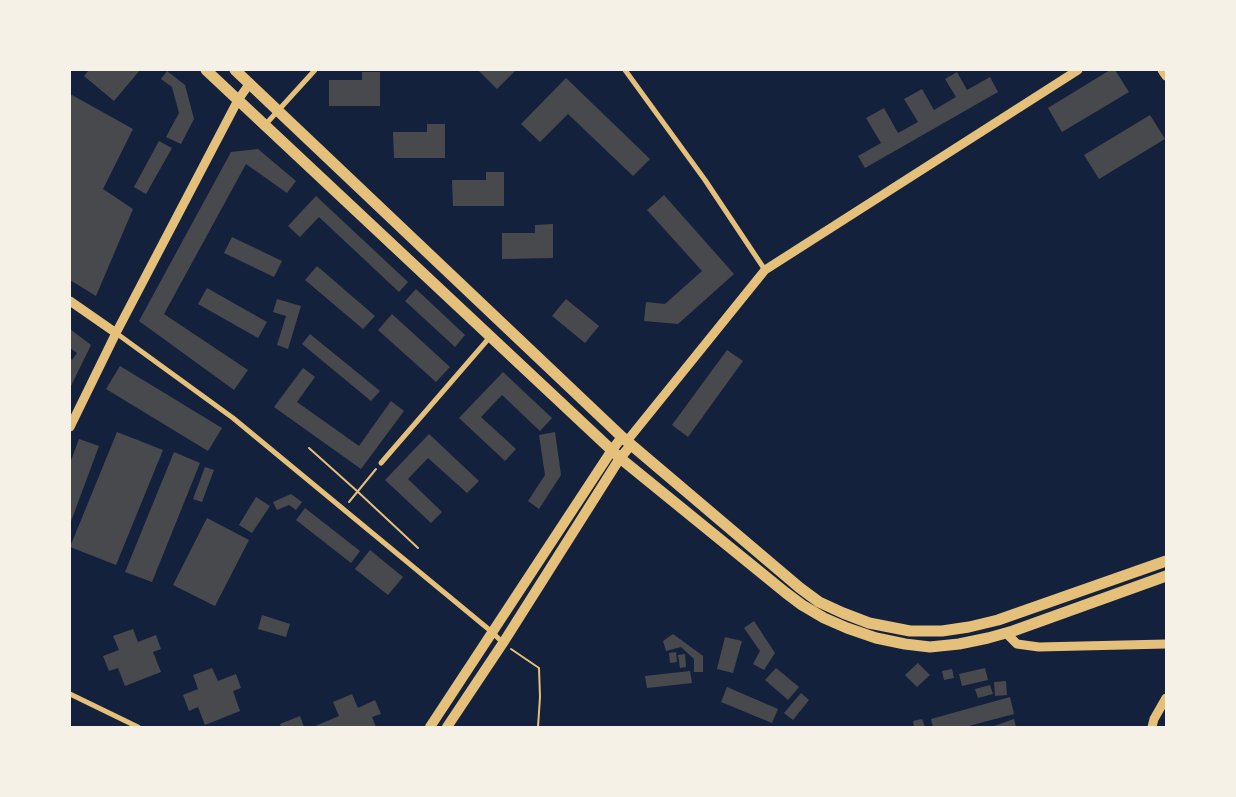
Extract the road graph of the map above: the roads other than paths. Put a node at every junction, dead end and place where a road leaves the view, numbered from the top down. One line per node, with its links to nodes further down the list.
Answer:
1 (206, 70): 9 (highway)
2 (236, 70): 8 (highway)
3 (315, 70): 10 (street)
4 (625, 70): 12 (street)
5 (1078, 70): 12 (street)
6 (1162, 70): 7 (street)
7 (1166, 76)
8 (250, 83): 9 (street); 10 (highway)
9 (238, 100): 11 (highway); 14 (street)
10 (278, 109): 11 (street); 17 (highway)
11 (264, 125): 15 (highway)
12 (765, 270): 17 (street)
13 (70, 301): 14 (street)
14 (116, 333): 16 (street); 22 (street)
15 (490, 336): 18 (highway); 19 (street)
16 (70, 427)
17 (626, 441): 18 (main road); 20 (highway)
18 (616, 454): 22 (main road); 23 (highway); 24 (main road)
19 (381, 463)
20 (1166, 561)
21 (1166, 576): 23 (highway)
22 (492, 632): 24 (street); 29 (main road)
23 (1006, 632): 25 (street)
24 (503, 644): 30 (main road)
25 (1166, 644)
26 (70, 694): 28 (street)
27 (1166, 698): 31 (street)
28 (138, 727)
29 (430, 727)
30 (447, 727)
31 (1152, 727)

